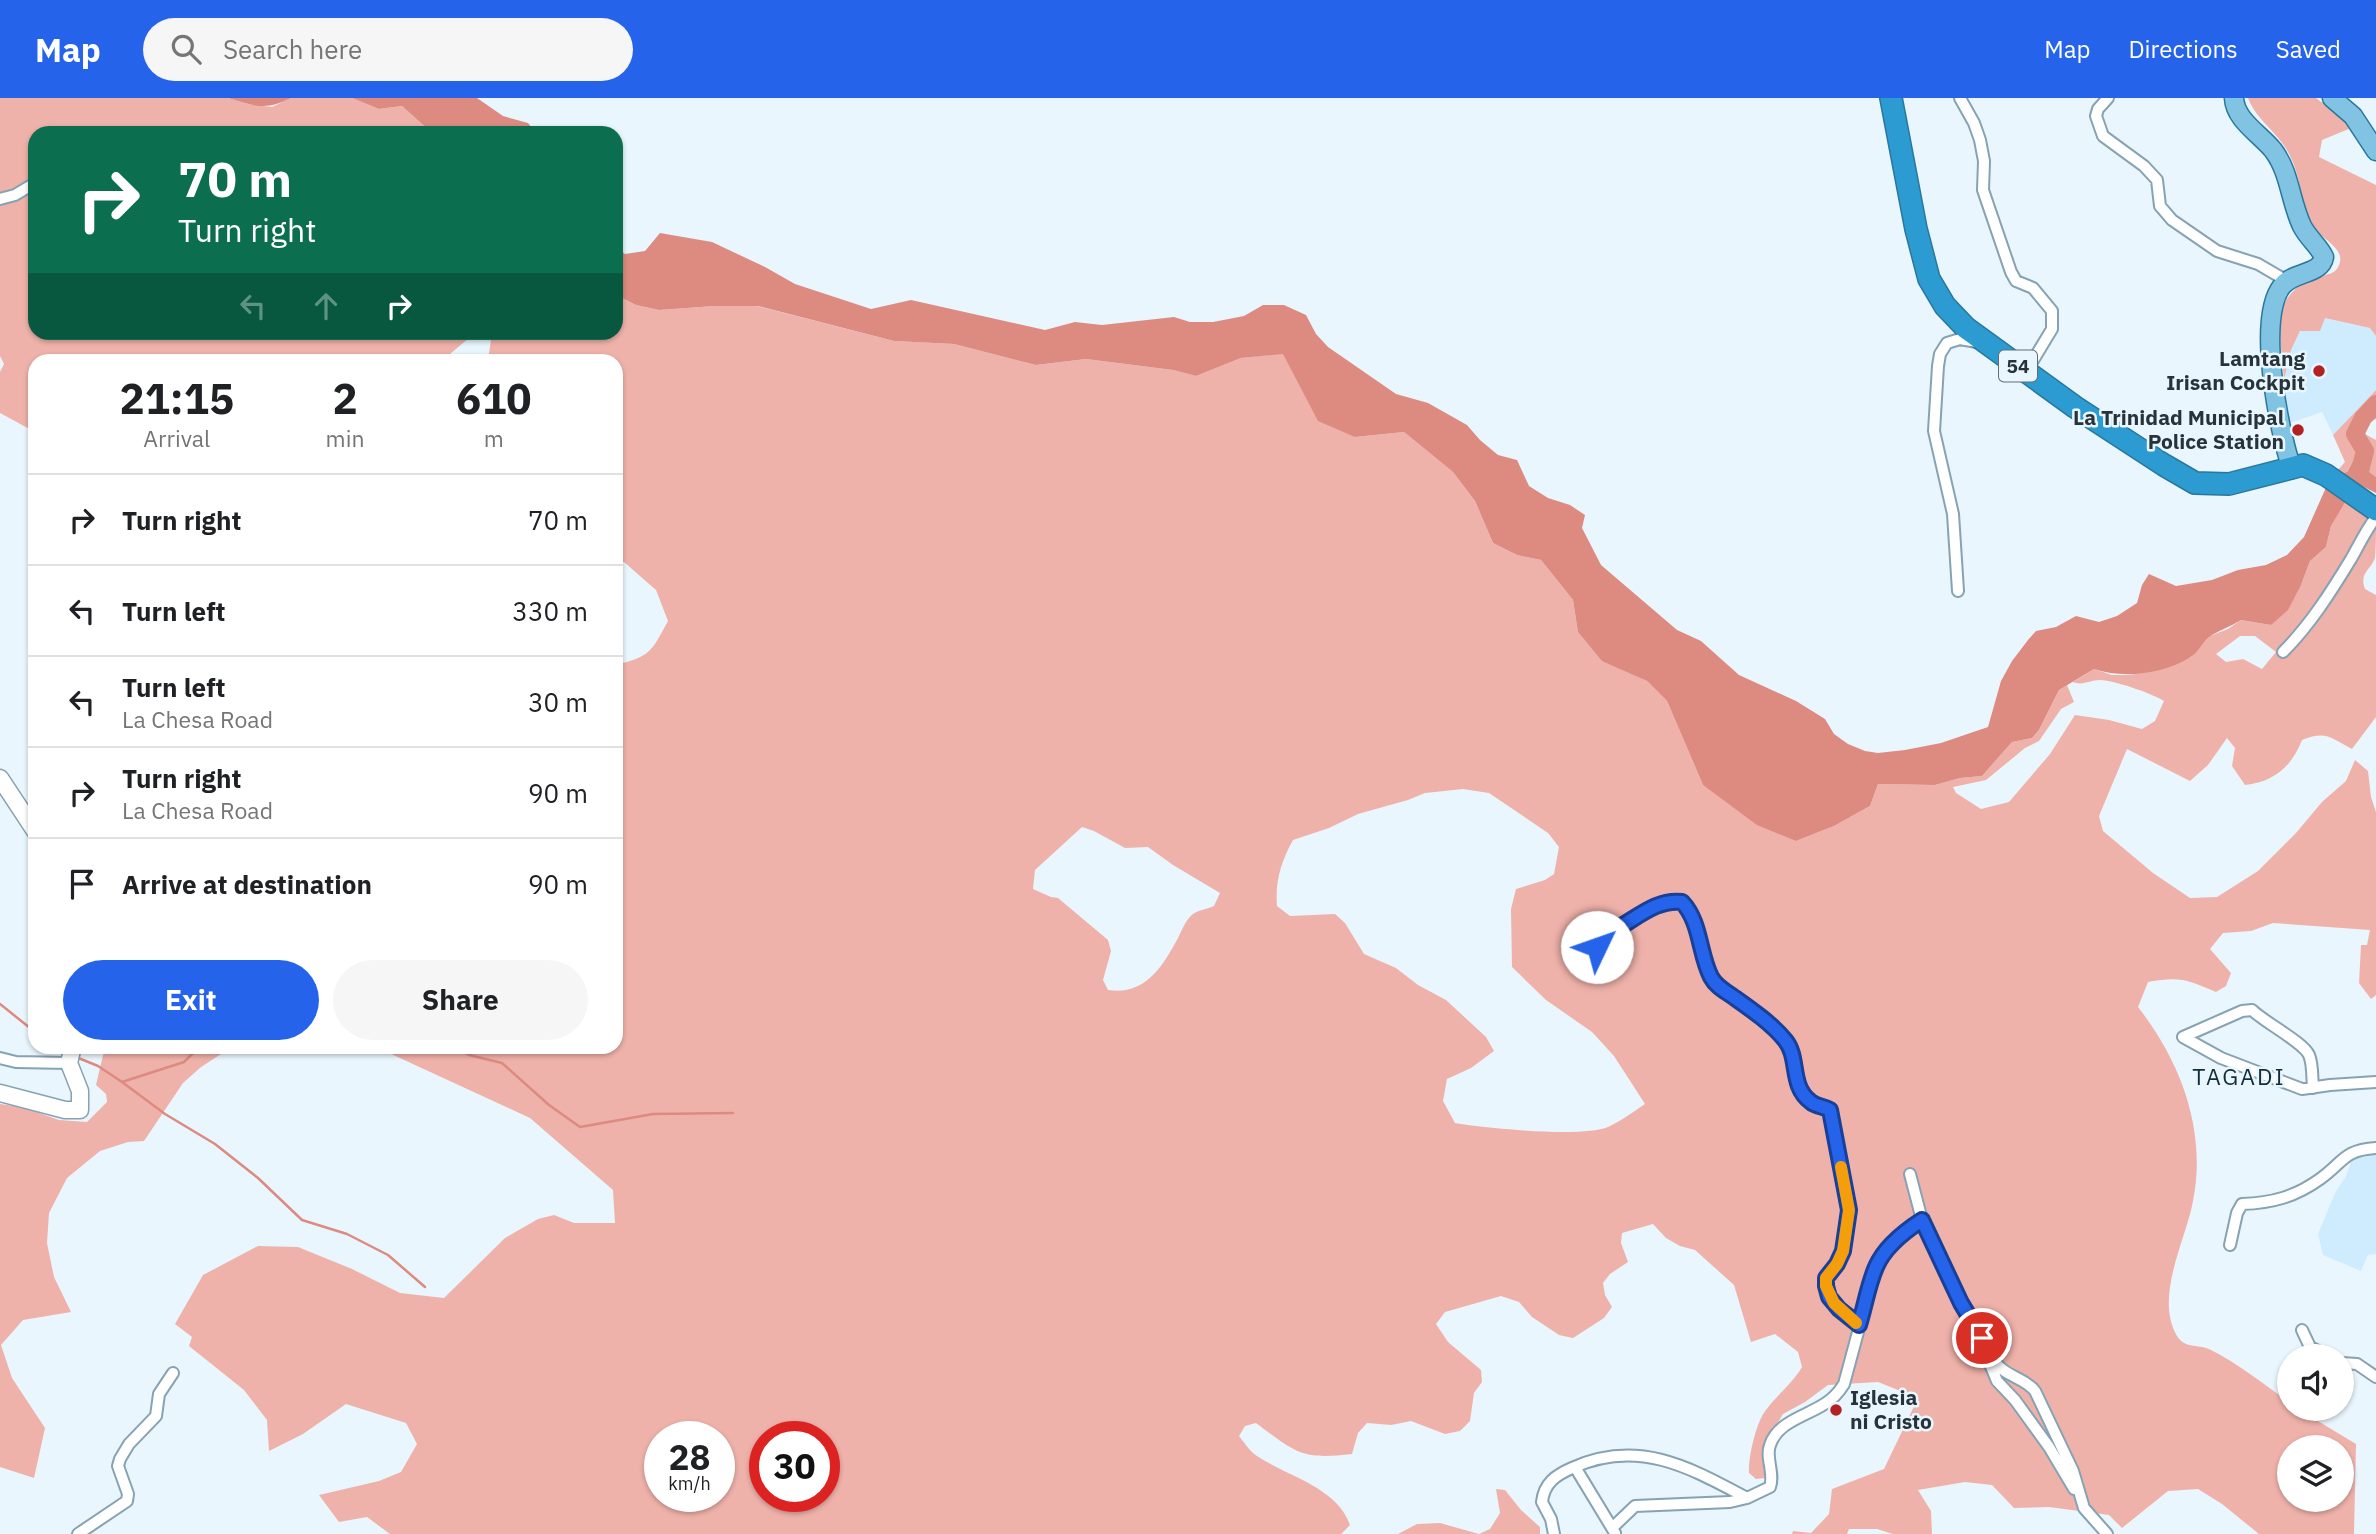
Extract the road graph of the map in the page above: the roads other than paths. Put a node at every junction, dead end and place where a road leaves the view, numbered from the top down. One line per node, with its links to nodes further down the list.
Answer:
1 (1891, 98): 10 (highway, 54)
2 (1960, 98): 11 (street)
3 (2108, 98): 9 (street)
4 (2234, 98): 9 (main road)
5 (2332, 98): 6 (main road)
6 (2376, 151)
7 (28, 187): 8 (street)
8 (0, 199)
9 (2287, 281): 12 (main road)
10 (1990, 345): 11 (highway, 54); 15 (street)
11 (2026, 372): 12 (highway, 54)
12 (2292, 469): 13 (highway, 54)
13 (2376, 510)
14 (2376, 517): 16 (street)
15 (1958, 591)
16 (2283, 652)
17 (0, 778): 18 (main road)
18 (28, 820)
19 (1598, 957): 29 (street)
20 (72, 1054): 21 (street); 24 (main road)
21 (0, 1058)
22 (2376, 1082): 23 (street)
23 (2313, 1088): 23 (street)
24 (0, 1093)
25 (2376, 1148): 28 (street)
26 (1910, 1174): 27 (street)
27 (1922, 1220): 29 (street); 31 (street)
28 (2230, 1245)
29 (1859, 1325): 38 (street)
30 (2302, 1330): 32 (street)
31 (1982, 1338): 37 (street); 37 (street)
32 (2309, 1344)
33 (2354, 1364): 35 (street)
34 (173, 1373): 40 (street)
35 (2376, 1377)
36 (1575, 1467): 38 (street); 39 (street); 41 (street)
37 (2080, 1496): 42 (street)
38 (1747, 1498): 39 (street)
39 (1614, 1531)
40 (78, 1534)
41 (1554, 1534)
42 (2107, 1534)

